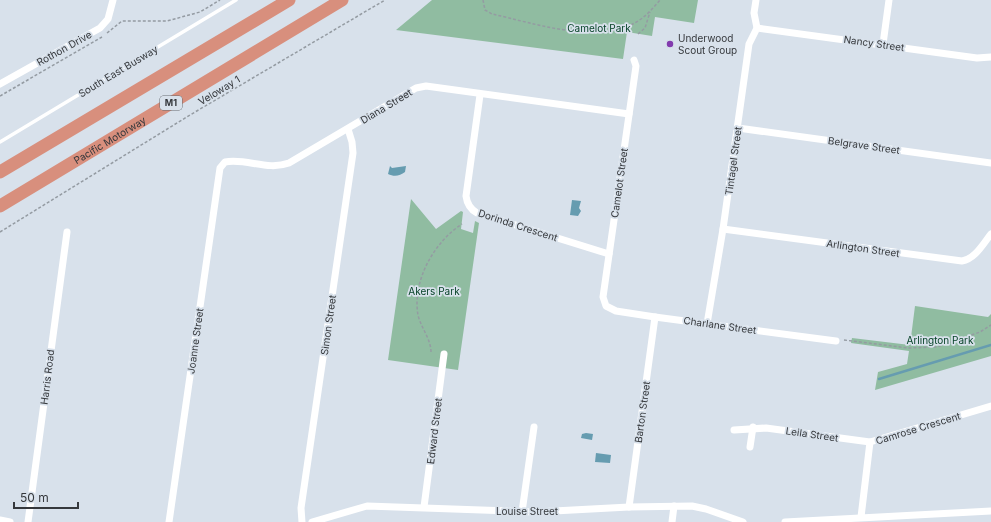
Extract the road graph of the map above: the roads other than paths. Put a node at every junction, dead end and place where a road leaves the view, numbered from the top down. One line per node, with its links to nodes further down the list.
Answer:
1 (113, 0): 11 (street, Rothon Drive)
2 (236, 0): 16 (lane, South East Busway)
3 (288, 0): 19 (highway)
4 (342, 0): 20 (highway, Pacific Motorway / M1)
5 (756, 0): 7 (street, Tintagel Street)
6 (889, 0): 8 (street)
7 (756, 28): 8 (street, Nancy Street); 14 (street, Tintagel Street)
8 (883, 44): 9 (street, Nancy Street)
9 (991, 57)
10 (634, 60): 13 (street, Camelot Street)
11 (0, 84)
12 (480, 95): 13 (street, Diana Street); 15 (street, Diana Street); 24 (street, Dorinda Crescent)
13 (628, 114): 24 (street, Camelot Street)
14 (738, 128): 18 (street, Belgrave Street); 21 (street, Tintagel Street)
15 (348, 129): 17 (street, Diana Street); 47 (street, Simon Street)
16 (0, 142)
17 (225, 162): 46 (street, Joanne Street)
18 (991, 163)
19 (0, 172)
20 (0, 206)
21 (723, 229): 23 (street, Arlington Street); 27 (street, Tintagel Street)
22 (67, 232): 45 (street, Harris Road)
23 (991, 234)
24 (609, 254): 25 (street, Camelot Street)
25 (606, 306): 26 (street, Charlane Street)
26 (655, 317): 27 (street, Charlane Street); 38 (street, Barton Street)
27 (708, 324): 28 (street, Charlane Street)
28 (836, 341)
29 (444, 354): 37 (street, Edward Street)
30 (991, 406): 34 (street, Camrose Crescent)
31 (534, 427): 40 (street)
32 (753, 427): 33 (street, Leila Street); 34 (street, Leila Street); 35 (street)
33 (734, 430)
34 (870, 442): 41 (street, Camrose Crescent)
35 (750, 447)
36 (674, 506): 38 (street, Louise Street); 49 (street); 50 (street, Louise Street)
37 (424, 507): 40 (street, Louise Street); 48 (street, Louise Street)
38 (629, 507): 40 (street, Louise Street)
39 (991, 511): 43 (street)
40 (522, 512)
41 (861, 517): 43 (street); 51 (street)
42 (0, 520): 44 (street)
43 (887, 520)
44 (10, 522)
45 (28, 522)
46 (168, 522)
47 (302, 522)
48 (312, 522)
49 (672, 522)
50 (743, 522)
51 (785, 522)

